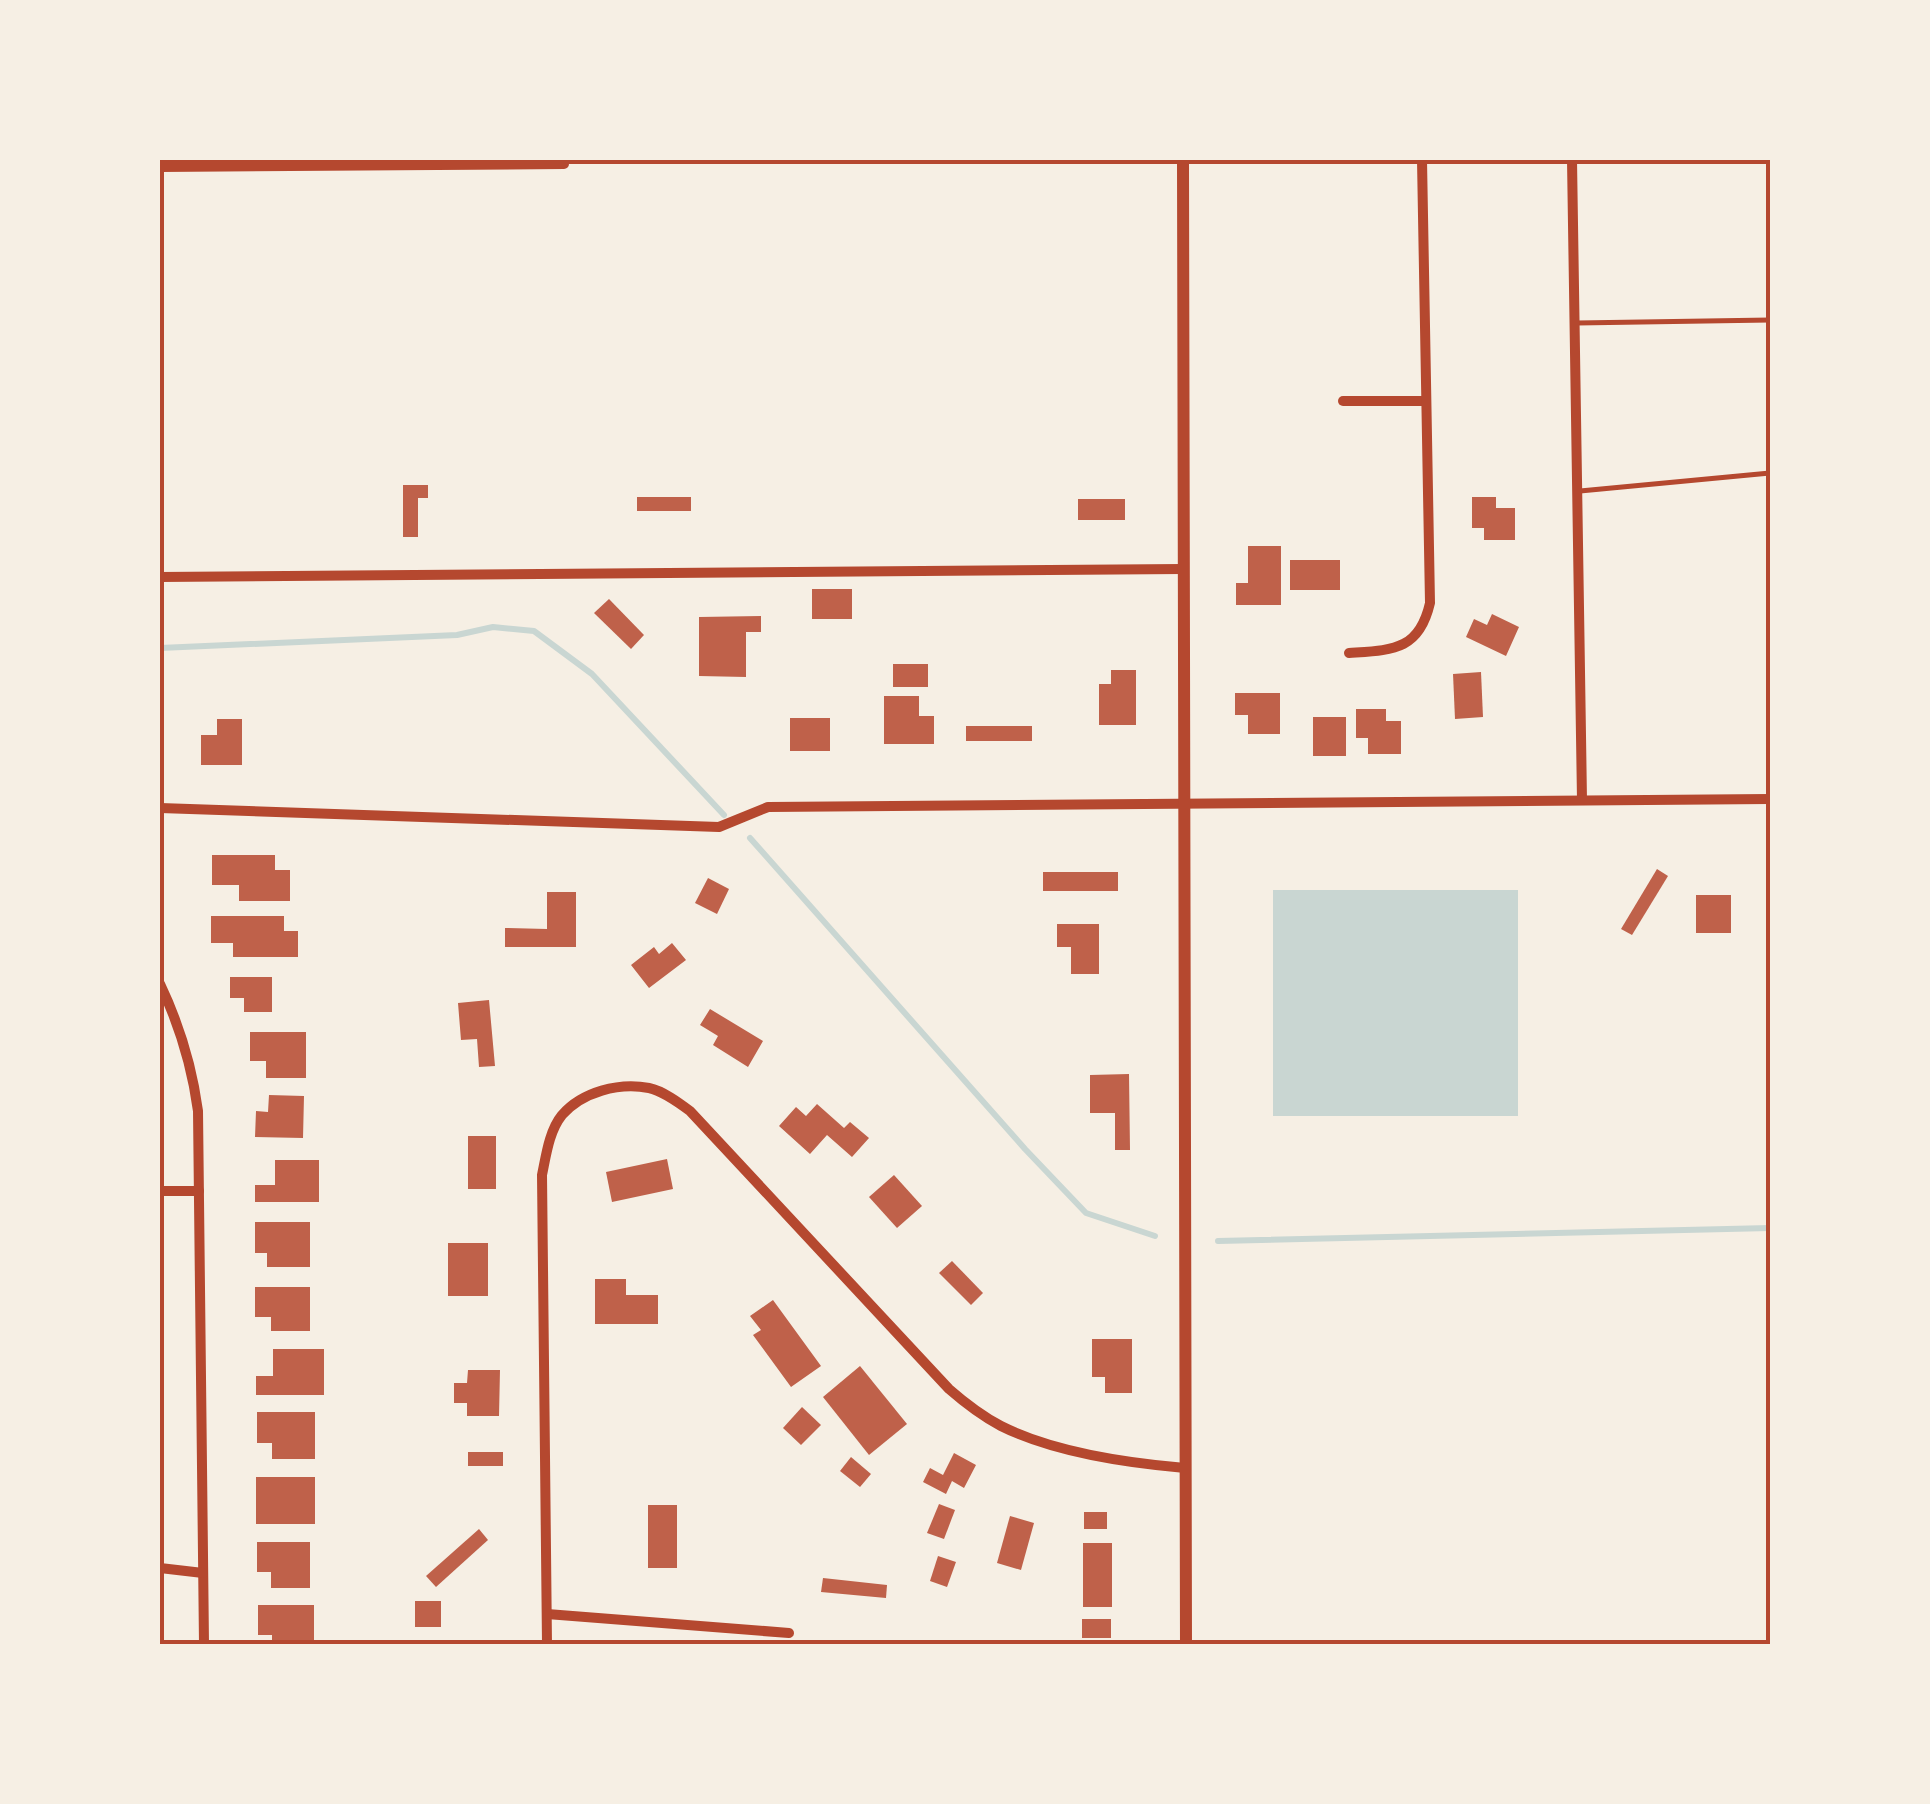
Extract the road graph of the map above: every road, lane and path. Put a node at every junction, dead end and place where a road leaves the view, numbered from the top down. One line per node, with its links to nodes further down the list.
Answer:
1 (1183, 160): 13 (street)
2 (1422, 160): 9 (street)
3 (1572, 160): 8 (street)
4 (557, 162): 5 (street)
5 (411, 163): 6 (street)
6 (160, 168)
7 (1770, 320): 8 (lane)
8 (1574, 323): 12 (street)
9 (1426, 400): 10 (street); 15 (street)
10 (1342, 402)
11 (1770, 473): 12 (lane)
12 (1577, 492): 16 (street)
13 (1183, 569): 14 (street); 18 (street)
14 (160, 578)
15 (1349, 653)
16 (1582, 800): 17 (street); 18 (street)
17 (1770, 800)
18 (1183, 805): 19 (street); 23 (street)
19 (160, 808)
20 (160, 984): 22 (street)
21 (160, 1191): 22 (street)
22 (198, 1191): 25 (street)
23 (1185, 1468): 26 (street); 30 (street)
24 (160, 1568): 25 (street)
25 (203, 1574): 28 (street)
26 (547, 1614): 27 (street); 29 (street)
27 (789, 1633)
28 (204, 1644)
29 (547, 1644)
30 (1186, 1644)

